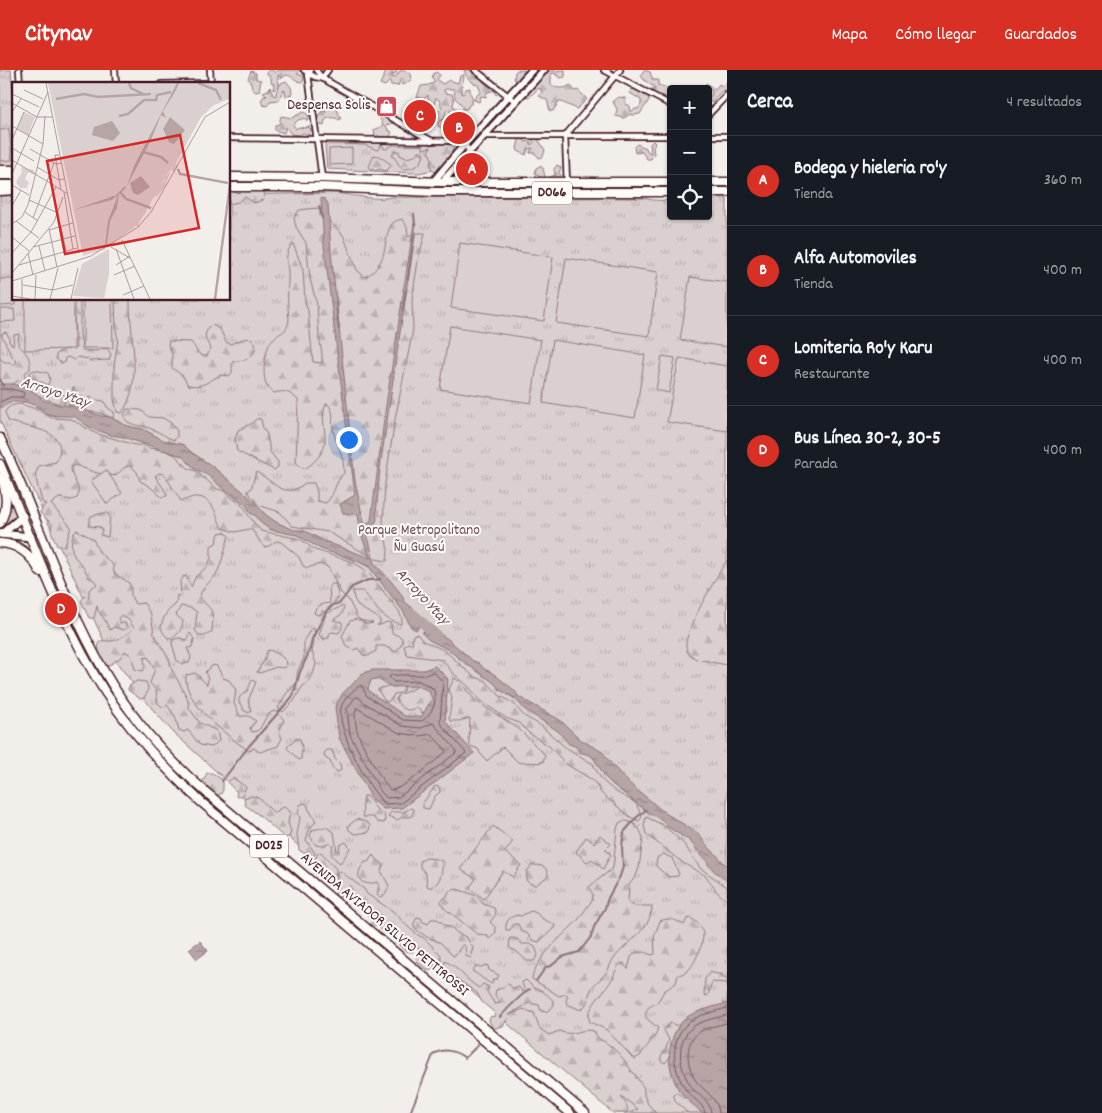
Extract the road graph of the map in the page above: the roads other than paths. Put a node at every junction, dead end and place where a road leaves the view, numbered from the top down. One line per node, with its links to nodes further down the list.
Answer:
1 (304, 70): 9 (street)
2 (316, 70): 11 (street)
3 (328, 70): 11 (street)
4 (475, 70): 13 (street)
5 (532, 70): 13 (main road)
6 (544, 70): 14 (main road)
7 (604, 70): 10 (street)
8 (620, 70): 10 (street)
9 (310, 72): 11 (street); 23 (street)
10 (615, 76): 15 (street); 18 (street)
11 (322, 78): 24 (street)
12 (727, 95): 16 (street)
13 (508, 96): 14 (street); 25 (main road)
14 (516, 102): 17 (main road)
15 (667, 103)
16 (712, 111)
17 (486, 136): 18 (street); 26 (main road)
18 (564, 136): 19 (street); 36 (street)
19 (667, 136)
20 (712, 136): 21 (street)
21 (727, 136)
22 (230, 138): 23 (street)
23 (316, 138): 24 (street); 29 (street)
24 (434, 141): 25 (street)
25 (465, 144): 26 (street); 30 (main road)
26 (470, 153): 27 (main road)
27 (458, 165): 31 (main road); 32 (highway)
28 (230, 177): 29 (highway, D066)
29 (322, 178): 30 (highway, D066)
30 (433, 182): 31 (highway, D066)
31 (442, 182): 32 (highway, D066); 38 (highway)
32 (470, 182): 36 (highway, D066)
33 (667, 182): 36 (highway, D066)
34 (712, 182): 35 (highway)
35 (727, 182)
36 (568, 183)
37 (230, 187): 38 (highway, D066)
38 (388, 190): 39 (highway, D066)
39 (667, 192)
40 (712, 192): 41 (highway)
41 (727, 192)
42 (0, 438): 43 (highway, AVENIDA AVIADOR SILVIO PETTIROSSI / D025)
43 (10, 459): 45 (highway); 51 (highway, AVENIDA AVIADOR SILVIO PETTIROSSI / D025)
44 (0, 465): 45 (highway, AVENIDA AVIADOR SILVIO PETTIROSSI / D025); 46 (highway)
45 (23, 516): 47 (main road); 48 (highway, AVENIDA AVIADOR SILVIO PETTIROSSI / D025)
46 (0, 523)
47 (1, 535): 48 (main road)
48 (31, 537): 50 (highway, AVENIDA AVIADOR SILVIO PETTIROSSI / D025); 51 (highway)
49 (0, 543): 50 (highway)
50 (52, 591): 52 (highway, AVENIDA AVIADOR SILVIO PETTIROSSI / D025)
51 (77, 618): 53 (highway, AVENIDA AVIADOR SILVIO PETTIROSSI / D025)
52 (570, 1113)
53 (585, 1113)

